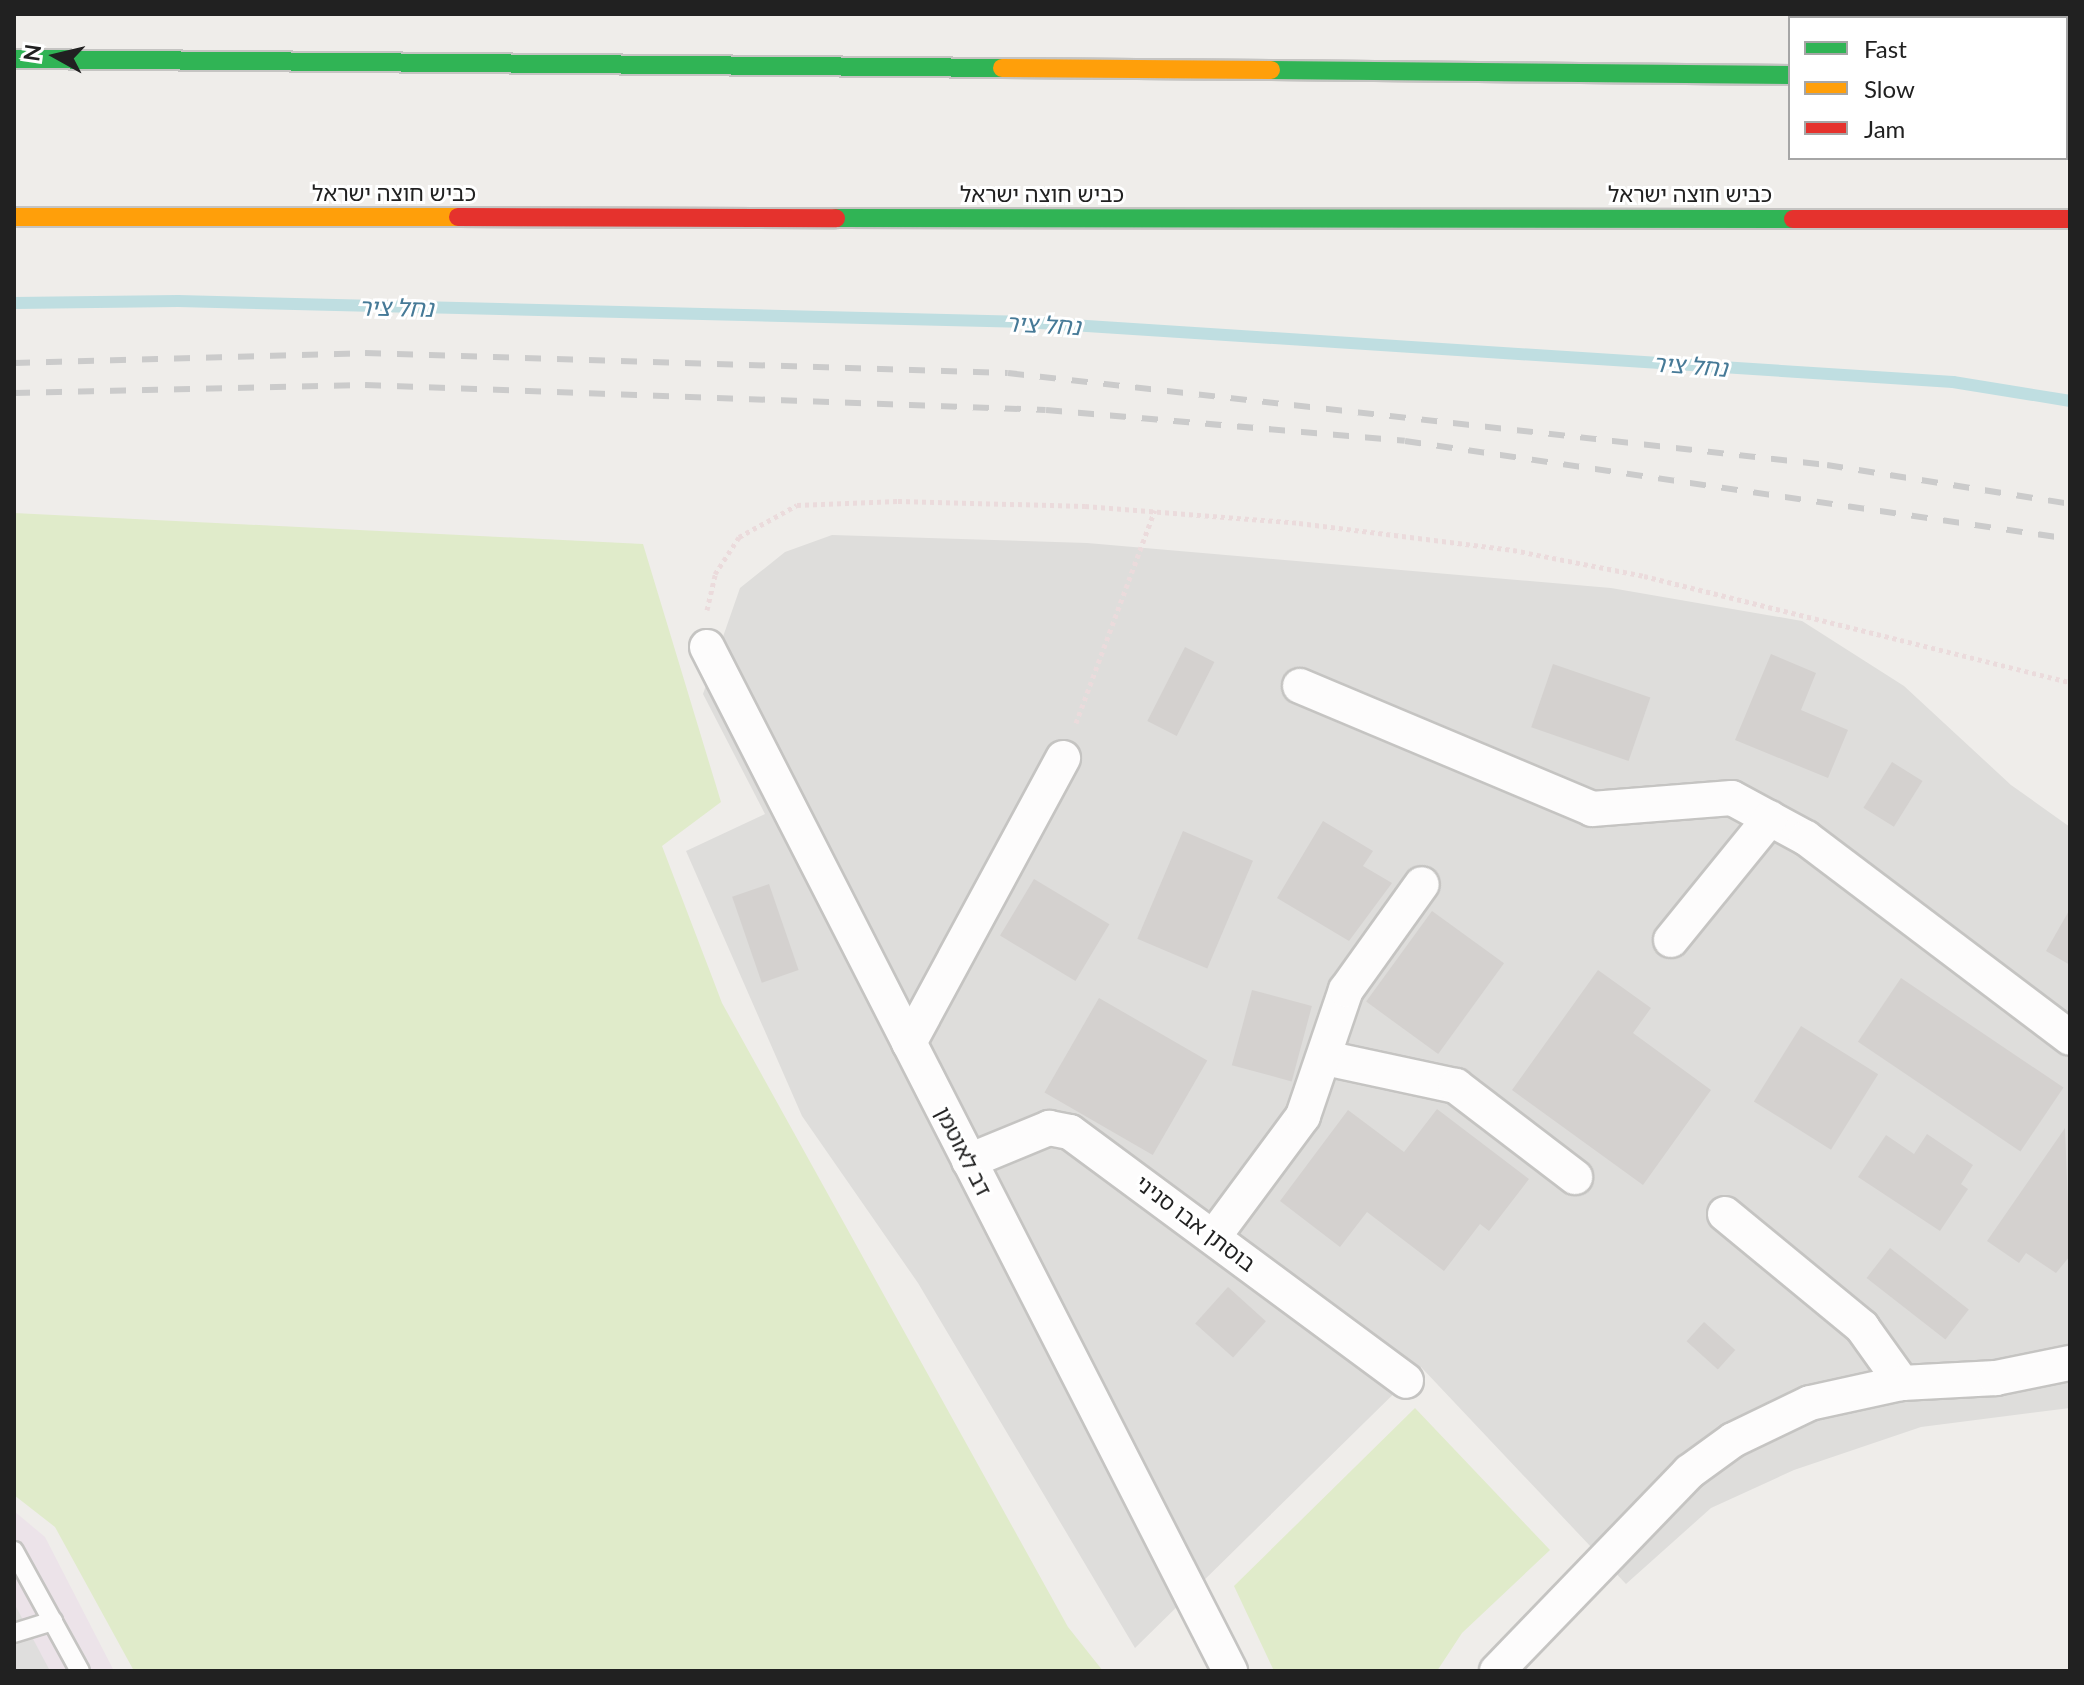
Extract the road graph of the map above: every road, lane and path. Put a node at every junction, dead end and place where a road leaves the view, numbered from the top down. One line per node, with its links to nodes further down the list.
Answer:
1 (14, 59): 2 (highway)
2 (1788, 75)
3 (14, 217): 4 (highway, כביש חוצה ישראל)
4 (2070, 219)
5 (1155, 510): 6 (path); 7 (path); 9 (path)
6 (707, 647): 14 (street, דב לאוטמן)
7 (2070, 682)
8 (1300, 686): 10 (street)
9 (1063, 758): 14 (street)
10 (1770, 818): 12 (street); 13 (street)
11 (1422, 884): 15 (street)
12 (1671, 940)
13 (2070, 1038)
14 (909, 1043): 16 (street, דב לאוטמן)
15 (1325, 1058): 17 (street); 19 (street)
16 (969, 1161): 19 (street, בוסתן אבו סניני); 26 (street, דב לאוטמן)
17 (1575, 1177)
18 (1725, 1214): 22 (street)
19 (1215, 1235): 21 (street, בוסתן אבו סניני)
20 (2070, 1363): 22 (street)
21 (1406, 1381)
22 (1902, 1383): 28 (street)
23 (14, 1551): 24 (lane)
24 (53, 1621): 25 (lane); 27 (lane)
25 (14, 1633)
26 (1225, 1665)
27 (80, 1671)
28 (1497, 1671)

